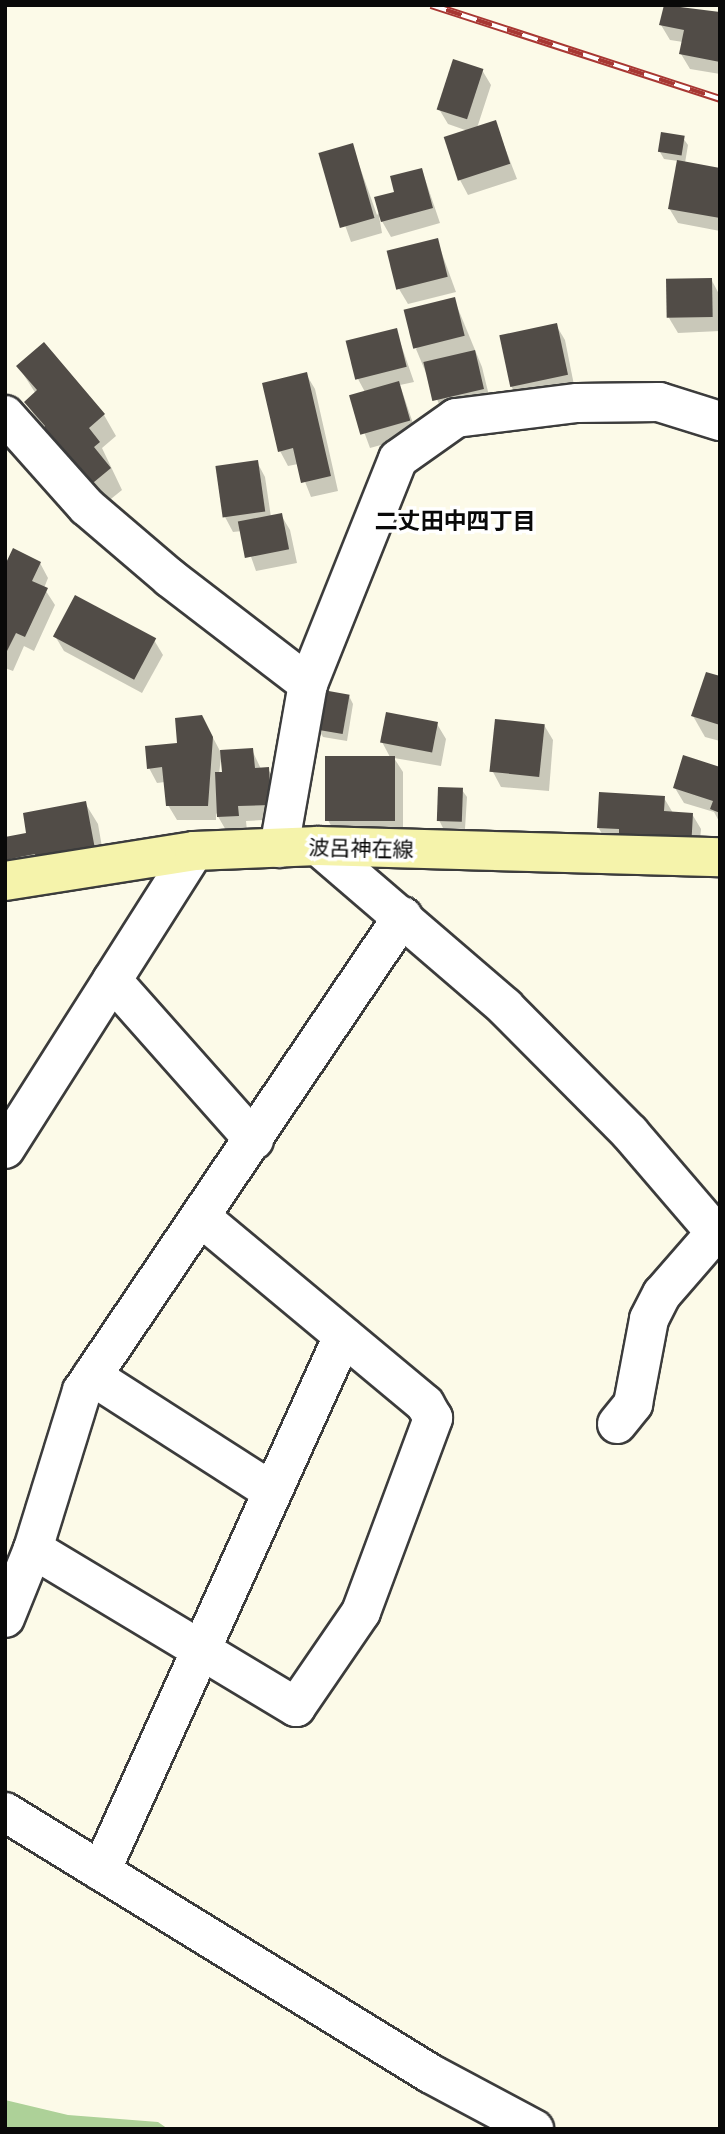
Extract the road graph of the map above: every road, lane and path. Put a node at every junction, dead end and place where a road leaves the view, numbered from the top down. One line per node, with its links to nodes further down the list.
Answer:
1 (5, 415): 3 (street)
2 (720, 421): 3 (street)
3 (308, 684): 5 (street)
4 (318, 846): 5 (main road, 波呂神在線); 7 (main road, 波呂神在線); 9 (street)
5 (279, 848): 6 (main road, 波呂神在線)
6 (194, 851): 8 (main road, 波呂神在線); 10 (street)
7 (720, 857)
8 (5, 881)
9 (403, 916): 11 (street); 14 (street)
10 (112, 980): 11 (street); 12 (street)
11 (254, 1140): 13 (street)
12 (5, 1149)
13 (202, 1218): 15 (street); 16 (street)
14 (718, 1236): 17 (street)
15 (343, 1336): 18 (street); 21 (street)
16 (92, 1376): 18 (street); 19 (street)
17 (617, 1424)
18 (271, 1491): 21 (street)
19 (33, 1549): 20 (street); 21 (street)
20 (5, 1618)
21 (199, 1650): 23 (street)
22 (5, 1812): 23 (street)
23 (102, 1871): 24 (street)
24 (534, 2129)

